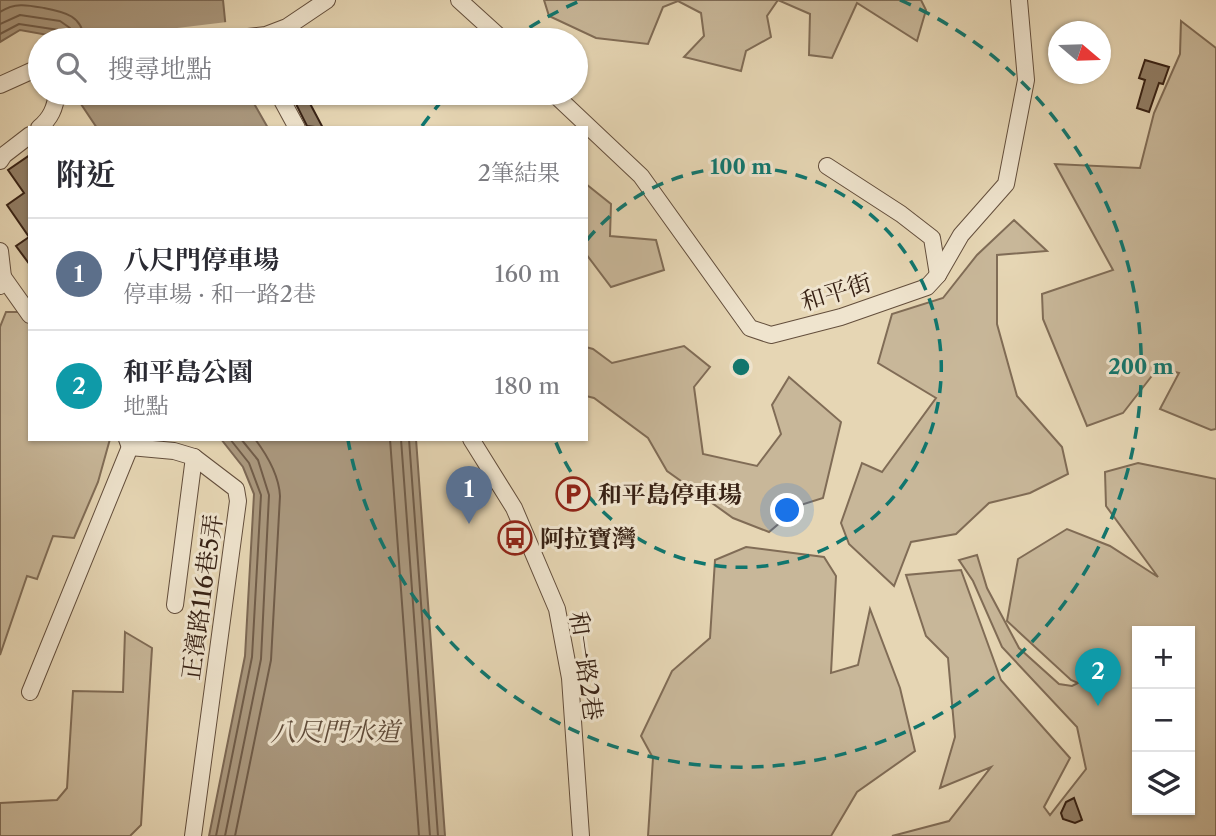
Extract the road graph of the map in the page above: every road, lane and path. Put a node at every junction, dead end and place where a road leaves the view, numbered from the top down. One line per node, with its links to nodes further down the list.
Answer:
1 (327, 0): 4 (street)
2 (459, 0): 5 (street)
3 (1019, 0): 19 (street, 和平街)
4 (284, 28)
5 (490, 28)
6 (28, 72): 7 (street)
7 (0, 85)
8 (55, 105): 11 (street)
9 (285, 105): 12 (street)
10 (565, 105): 13 (street, 和平街)
11 (42, 126)
12 (296, 126)
13 (587, 126)
14 (588, 127): 19 (street, 和平街)
15 (28, 137): 16 (street)
16 (0, 161)
17 (827, 166): 19 (street)
18 (0, 251): 20 (street)
19 (938, 275)
20 (1, 282): 21 (street)
21 (28, 313)
22 (472, 441): 28 (street, 和一路2巷)
23 (128, 443): 24 (street, 正濱路116巷5弄); 26 (street)
24 (194, 457): 25 (street); 27 (street, 正濱路116巷5弄)
25 (176, 605)
26 (30, 692)
27 (193, 836)
28 (581, 836)

